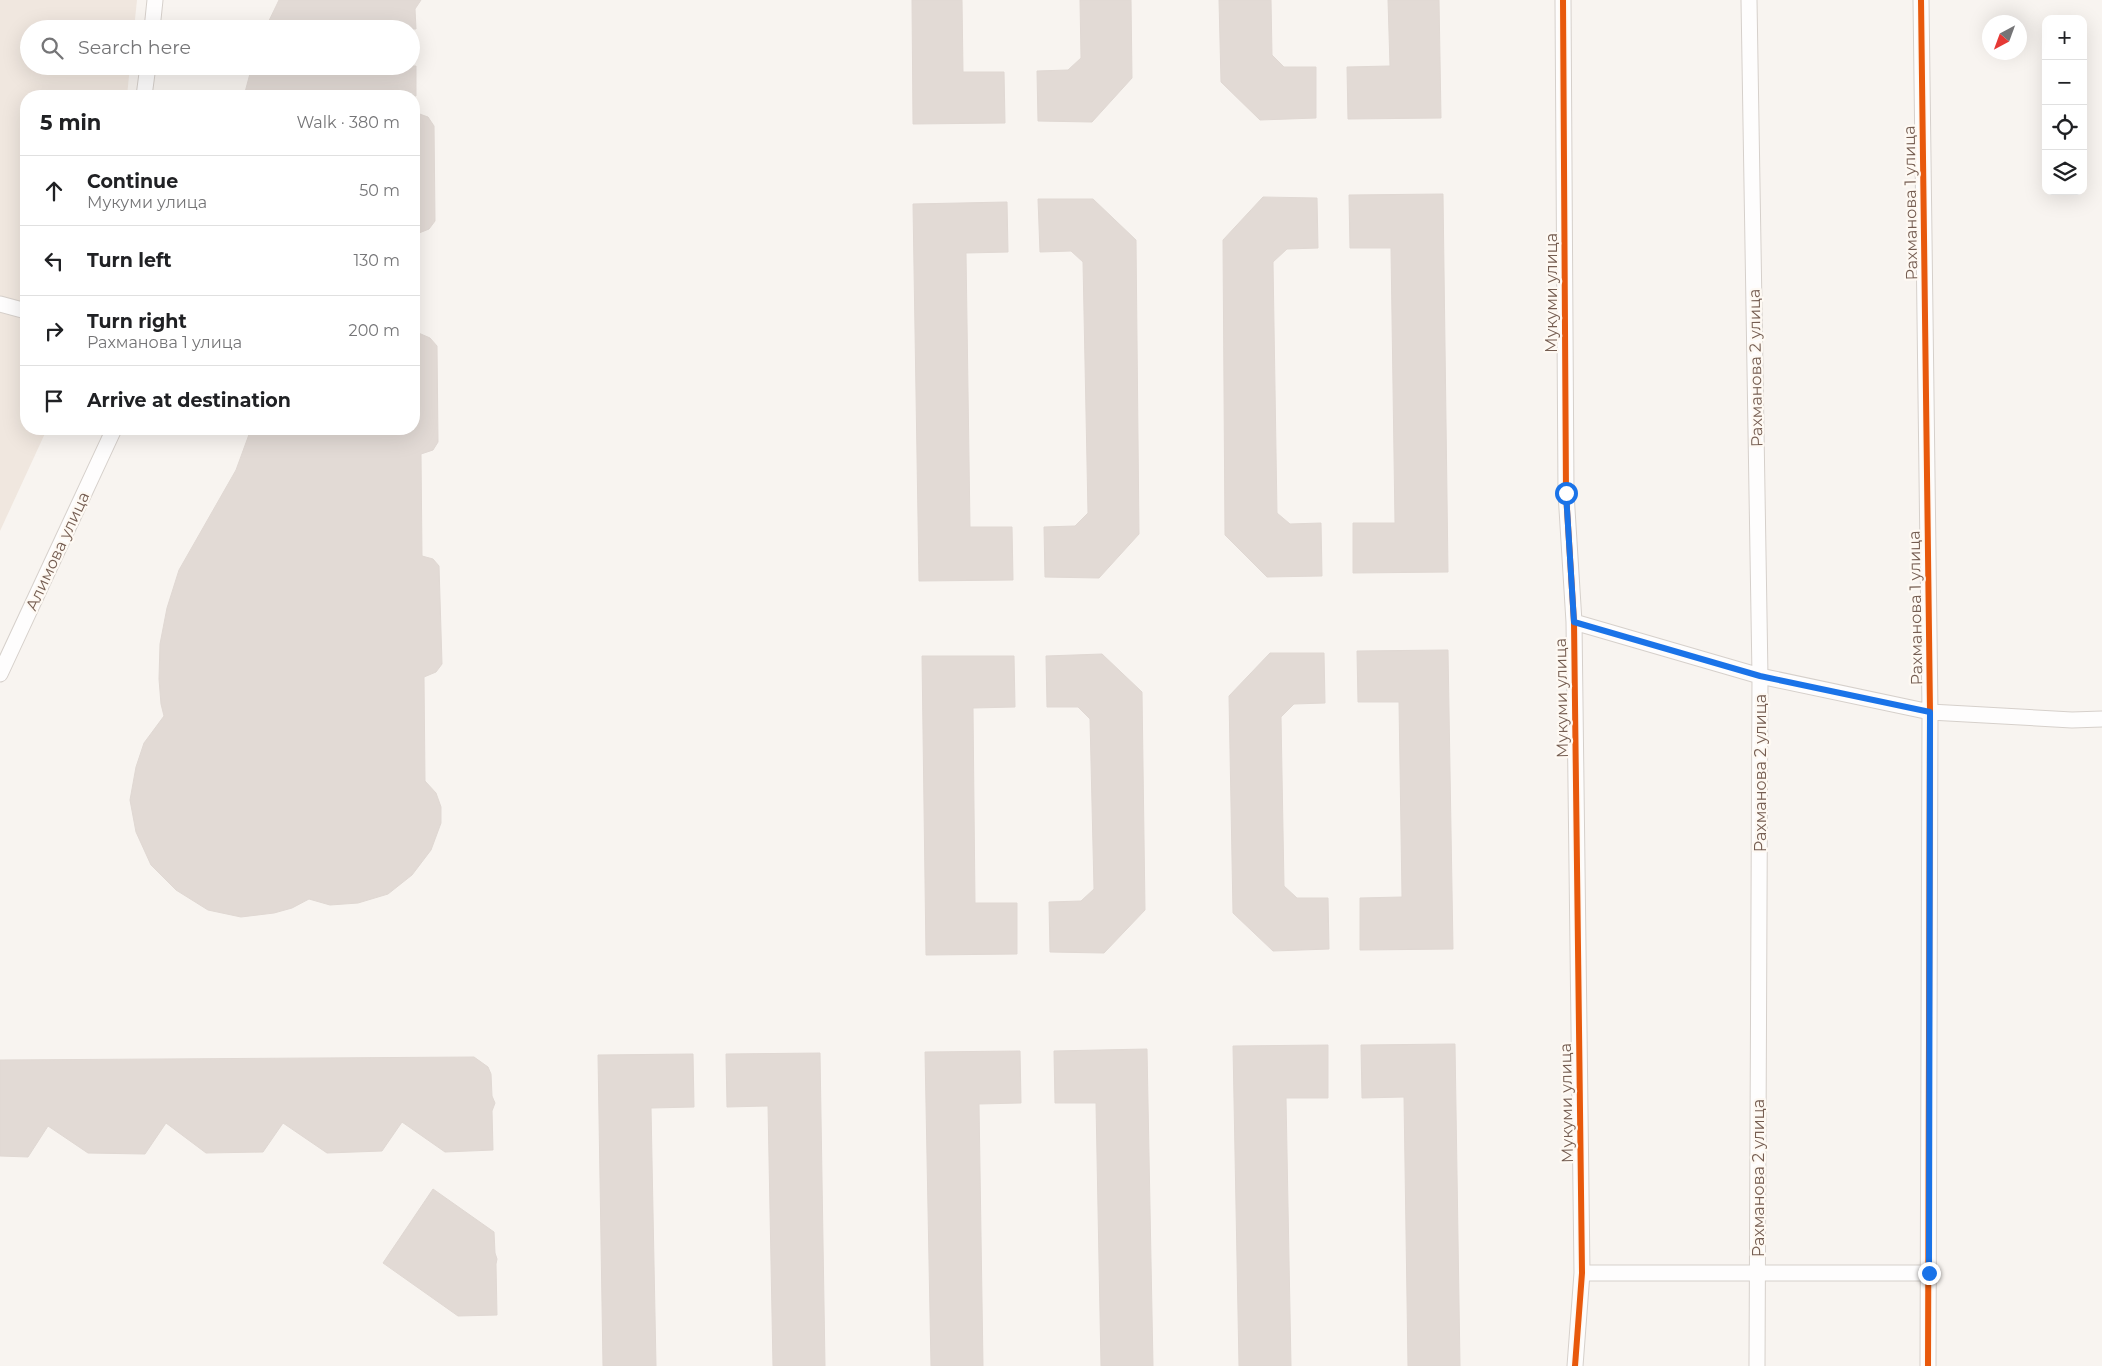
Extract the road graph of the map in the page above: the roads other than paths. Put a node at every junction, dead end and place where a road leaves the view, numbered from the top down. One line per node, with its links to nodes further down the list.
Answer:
1 (155, 0): 5 (street)
2 (1563, 0): 11 (street, Мукуми улица)
3 (1749, 0): 13 (street, Рахманова 2 улица)
4 (1921, 0): 14 (street, Рахманова 1 улица)
5 (153, 20)
6 (147, 75): 7 (street)
7 (145, 90)
8 (0, 304): 9 (street)
9 (20, 309)
10 (111, 435): 12 (street, Алимова улица)
11 (1574, 622): 13 (street); 17 (street, Мукуми улица)
12 (0, 674)
13 (1760, 676): 14 (street); 16 (street, Рахманова 2 улица)
14 (1930, 712): 15 (street); 18 (street, Рахманова 1 улица)
15 (2102, 718)
16 (1758, 1272): 17 (street); 18 (street); 20 (street, Рахманова 2 улица)
17 (1582, 1273): 19 (street, Мукуми улица)
18 (1929, 1273): 21 (street, Рахманова 1 улица)
19 (1576, 1366)
20 (1757, 1366)
21 (1928, 1366)

